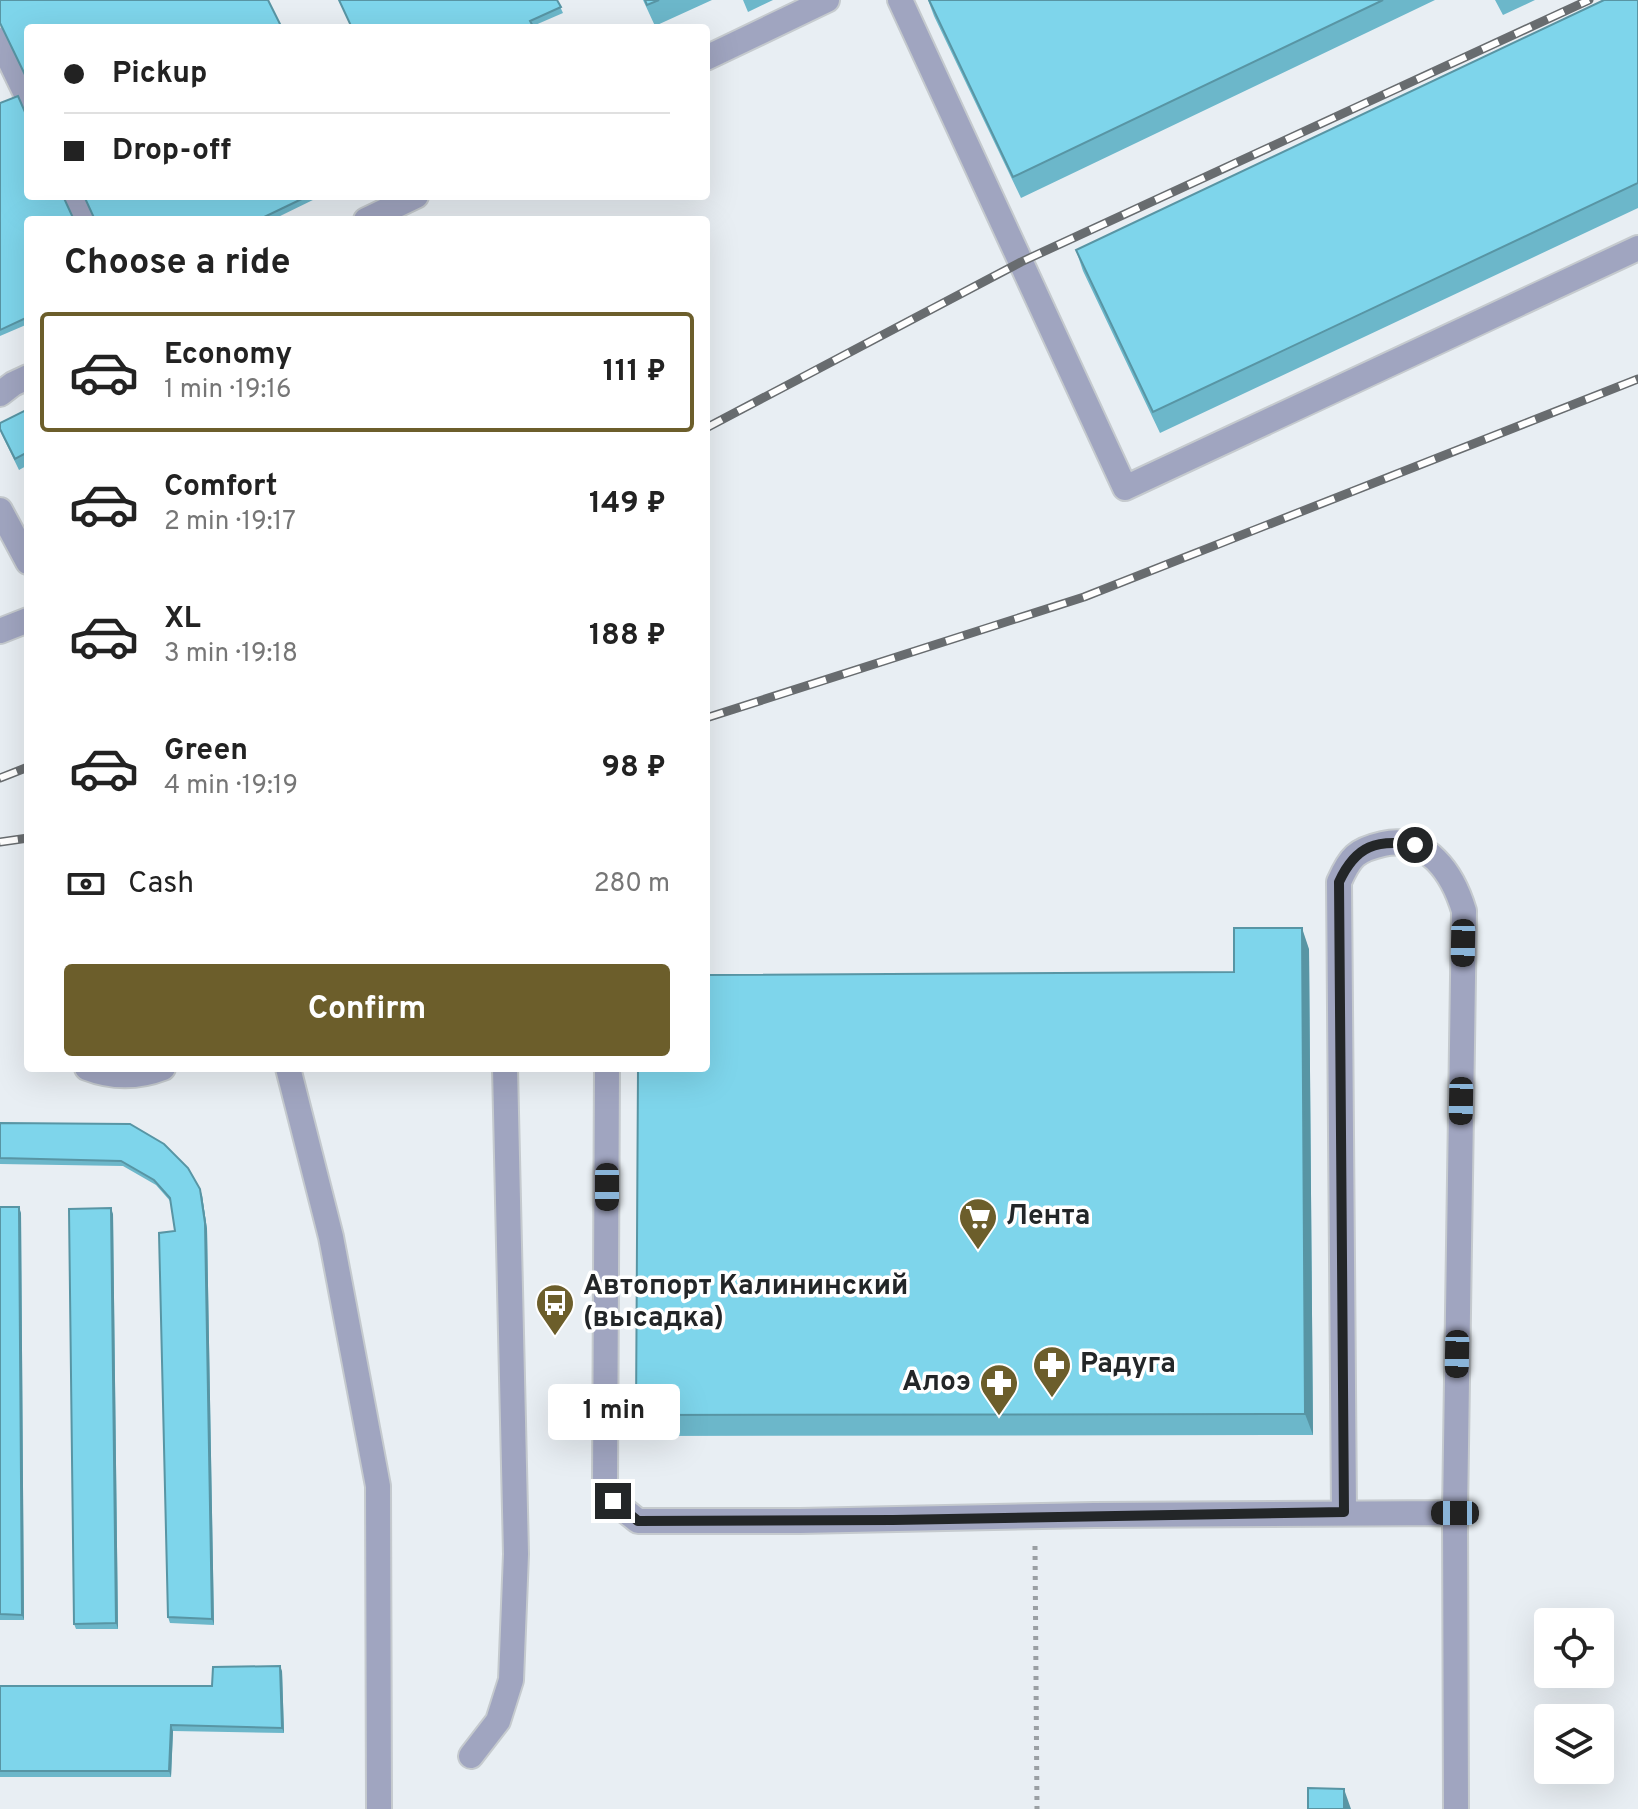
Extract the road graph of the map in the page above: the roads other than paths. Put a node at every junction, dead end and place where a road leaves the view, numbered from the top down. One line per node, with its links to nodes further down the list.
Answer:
1 (827, 0): 4 (street)
2 (900, 0): 8 (street)
3 (0, 40): 5 (street)
4 (710, 56)
5 (24, 90)
6 (408, 200): 7 (street)
7 (374, 216)
8 (1638, 248)
9 (24, 379): 10 (street)
10 (0, 394)
11 (0, 510): 12 (street)
12 (24, 555)
13 (24, 622): 14 (street)
14 (0, 631)
15 (100, 1072): 16 (street)
16 (152, 1072)
17 (289, 1072): 23 (street)
18 (505, 1072): 22 (street)
19 (607, 1072): 20 (street)
20 (1344, 1512): 21 (street); 21 (street)
21 (1455, 1513): 24 (street)
22 (471, 1756)
23 (379, 1809)
24 (1456, 1809)

